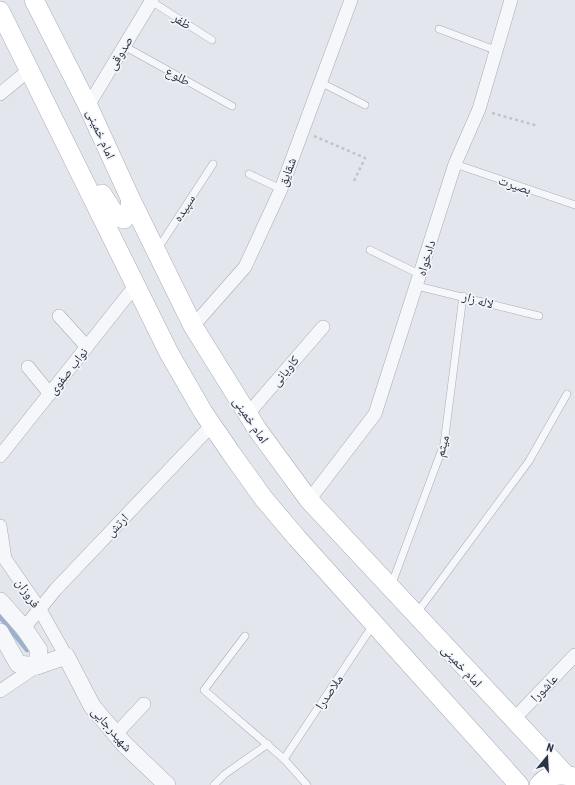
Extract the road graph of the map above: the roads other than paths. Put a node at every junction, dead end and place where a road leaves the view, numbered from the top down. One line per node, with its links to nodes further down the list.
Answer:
1 (34, 0): 14 (main road, امام خمینی)
2 (351, 0): 11 (street, شقایق)
3 (511, 0): 9 (street, دادخواه)
4 (152, 1): 7 (lane, ظفر); 8 (street, صدوقی)
5 (0, 11): 10 (main road)
6 (439, 29): 9 (lane)
7 (212, 40)
8 (124, 46): 14 (street, صدوقی); 15 (lane, طلوع)
9 (495, 50): 18 (street, دادخواه)
10 (29, 70): 12 (street); 16 (main road)
11 (320, 82): 13 (lane); 20 (street, شقایق)
12 (0, 94)
13 (365, 105)
14 (88, 106): 21 (main road, امام خمینی)
15 (232, 106)
16 (71, 156): 21 (main road); 26 (main road)
17 (213, 164): 24 (lane, سپیده)
18 (455, 164): 22 (lane, بصیرت); 25 (street, دادخواه)
19 (249, 174): 20 (lane)
20 (281, 189): 30 (street, شقایق)
21 (131, 200): 24 (main road, امام خمینی)
22 (575, 205)
23 (370, 250): 25 (lane, لاله زار)
24 (156, 252): 30 (main road, امام خمینی)
25 (419, 280): 27 (lane, لاله زار); 39 (street, دادخواه)
26 (135, 286): 32 (street, نواب صفوی); 37 (main road)
27 (463, 296): 29 (lane, لاله زار); 41 (lane, میثم)
28 (59, 316): 32 (street)
29 (539, 316)
30 (193, 326): 36 (main road, امام خمینی)
31 (323, 327): 36 (street, کاویانی)
32 (87, 347): 34 (street, نواب صفوی)
33 (28, 367): 34 (street)
34 (50, 394): 38 (street, نواب صفوی)
35 (567, 394): 44 (lane)
36 (248, 415): 39 (main road, امام خمینی)
37 (212, 425): 43 (street, ارتش); 45 (main road)
38 (0, 456)
39 (309, 500): 41 (main road, امام خمینی)
40 (0, 526): 43 (street, فروزان)
41 (391, 588): 44 (main road, امام خمینی)
42 (0, 601): 46 (street)
43 (39, 608): 46 (street, ارتش); 50 (street, فروزان)
44 (415, 616): 54 (main road, امام خمینی)
45 (374, 625): 57 (lane, ملاصدرا); 62 (main road)
46 (24, 628): 51 (street)
47 (0, 632): 51 (street)
48 (245, 636): 56 (lane)
49 (575, 655): 54 (street, عاشورا)
50 (66, 656): 51 (street); 55 (street, شهیدرجایی)
51 (37, 666): 52 (street)
52 (0, 691)
53 (144, 704): 55 (street)
54 (513, 720): 58 (main road, امام خمینی)
55 (116, 734): 59 (street, شهیدرجایی)
56 (268, 744): 57 (lane); 60 (lane)
57 (284, 759): 61 (lane)
58 (572, 776): 63 (main road)
59 (167, 785)
60 (214, 785)
61 (307, 785)
62 (520, 785)
63 (539, 785)

